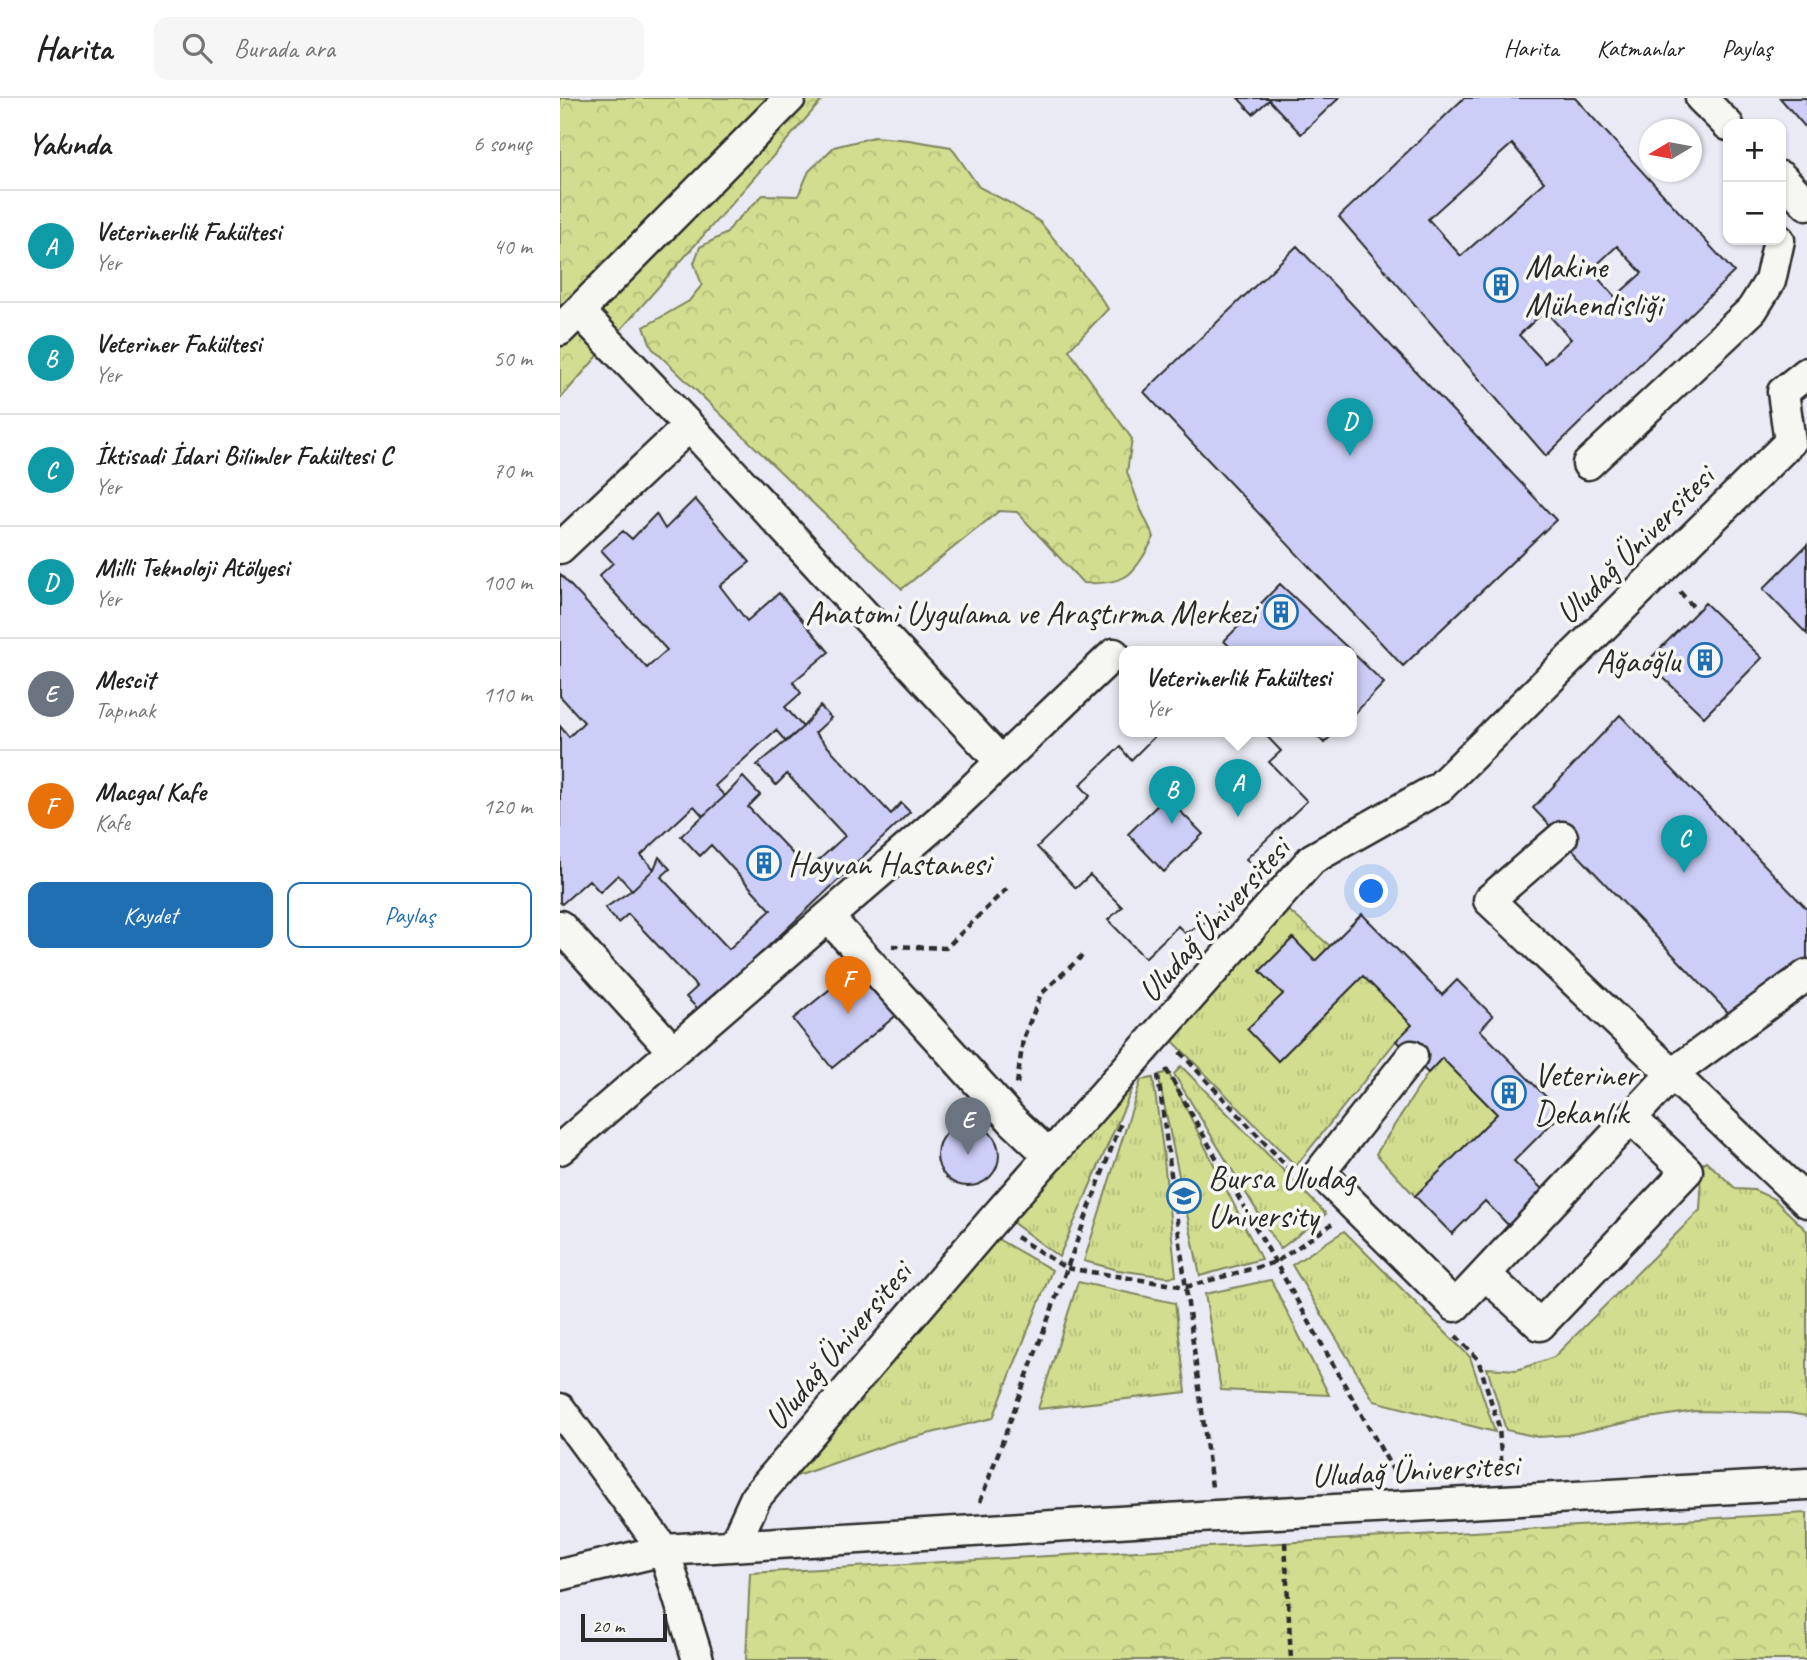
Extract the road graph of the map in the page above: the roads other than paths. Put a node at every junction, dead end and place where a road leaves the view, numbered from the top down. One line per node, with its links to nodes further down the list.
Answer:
1 (790, 98): 7 (street)
2 (1701, 98): 3 (street)
3 (1723, 120)
4 (1786, 182): 5 (street)
5 (1807, 204)
6 (1778, 245): 10 (street)
7 (570, 321): 9 (street)
8 (1807, 373): 23 (street, Uludağ Üniversitesi)
9 (689, 426): 11 (street); 13 (street)
10 (1588, 464)
11 (560, 548)
12 (1114, 654): 13 (street)
13 (1001, 762): 15 (street)
14 (1562, 838): 20 (street)
15 (828, 917): 18 (street); 23 (street)
16 (560, 926): 18 (street)
17 (1807, 975): 20 (street)
18 (673, 1051): 22 (street)
19 (1412, 1056): 25 (street)
20 (1672, 1074): 21 (street); 24 (street)
21 (1631, 1118): 25 (street); 25 (street)
22 (560, 1149)
23 (1050, 1156): 28 (street, Uludağ Üniversitesi)
24 (1807, 1202)
25 (1485, 1274)
26 (560, 1409): 29 (street)
27 (1807, 1484): 28 (street, Uludağ Üniversitesi)
28 (734, 1545): 29 (street, Uludağ Üniversitesi)
29 (663, 1550): 30 (street, Uludağ Üniversitesi); 31 (street)
30 (560, 1575)
31 (698, 1660)

